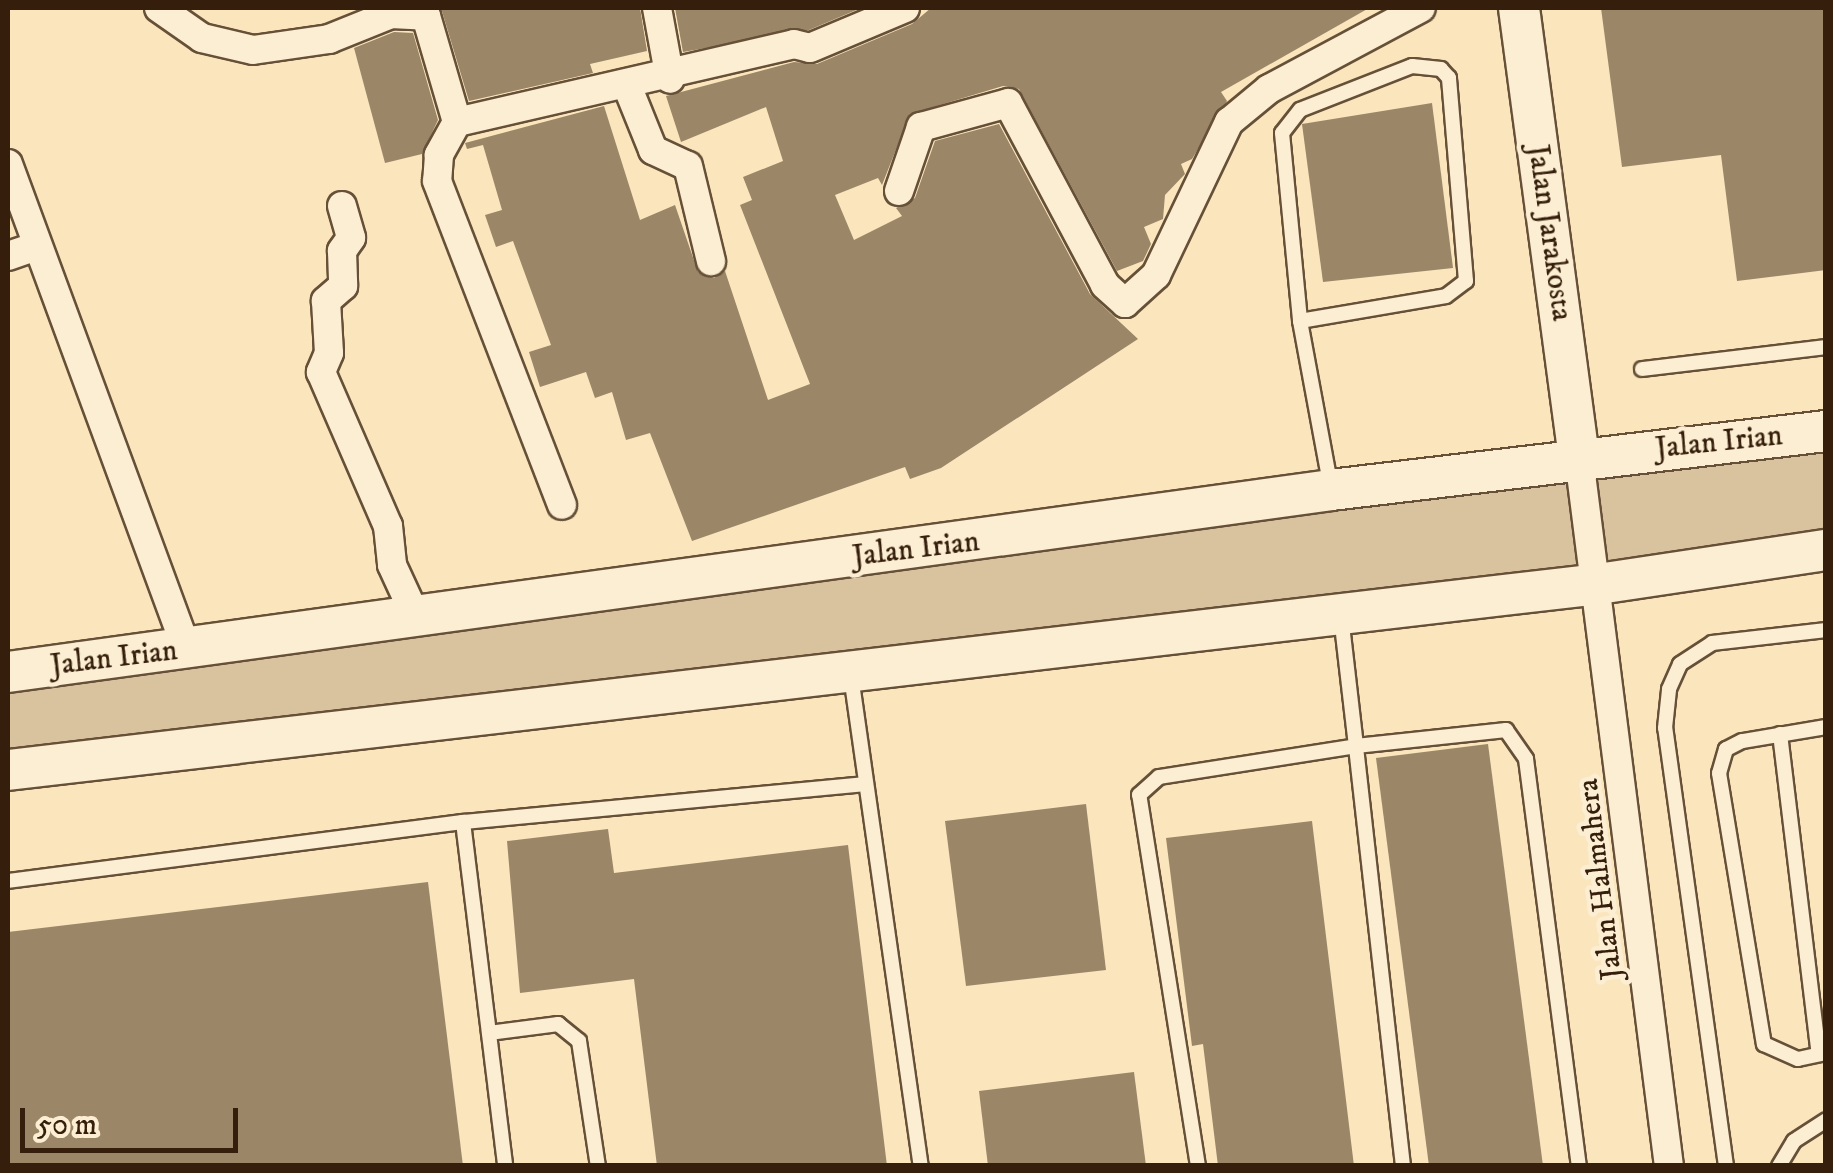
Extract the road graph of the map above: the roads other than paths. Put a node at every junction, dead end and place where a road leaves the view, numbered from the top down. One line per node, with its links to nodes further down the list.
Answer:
1 (159, 8): 8 (street)
2 (657, 8): 6 (street)
3 (904, 8): 6 (street)
4 (1421, 8): 10 (street)
5 (1519, 8): 18 (street, Jalan Jarakosta)
6 (670, 78): 7 (street)
7 (628, 88): 8 (street); 13 (street)
8 (457, 122): 20 (street)
9 (8, 164): 12 (street)
10 (899, 191)
11 (342, 206): 23 (street)
12 (21, 252): 26 (street)
13 (711, 261)
14 (1300, 322): 14 (lane); 19 (lane)
15 (1826, 347): 16 (lane)
16 (1642, 369)
17 (1826, 431): 18 (street, Jalan Irian)
18 (1579, 458): 19 (street, Jalan Irian); 22 (street, Jalan Halmahera)
19 (1331, 490): 23 (street, Jalan Irian)
20 (562, 505)
21 (1826, 550): 22 (street)
22 (1598, 584): 24 (street); 45 (street, Jalan Halmahera)
23 (415, 615): 26 (street, Jalan Irian)
24 (1341, 615): 28 (street); 31 (lane)
25 (1826, 630): 46 (lane)
26 (187, 650): 27 (street, Jalan Irian)
27 (8, 672)
28 (851, 674): 32 (street); 33 (lane)
29 (1826, 727): 30 (lane)
30 (1780, 734): 37 (lane); 37 (lane)
31 (1356, 746): 42 (lane); 43 (lane); 44 (lane)
32 (8, 770)
33 (864, 784): 34 (lane); 41 (lane)
34 (464, 822): 35 (lane); 36 (lane)
35 (8, 881)
36 (490, 1033): 39 (lane); 40 (lane)
37 (1822, 1054)
38 (1826, 1120): 47 (lane)
39 (505, 1166)
40 (598, 1166)
41 (920, 1166)
42 (1198, 1166)
43 (1402, 1166)
44 (1578, 1166)
45 (1669, 1166)
46 (1726, 1166)
47 (1779, 1166)

